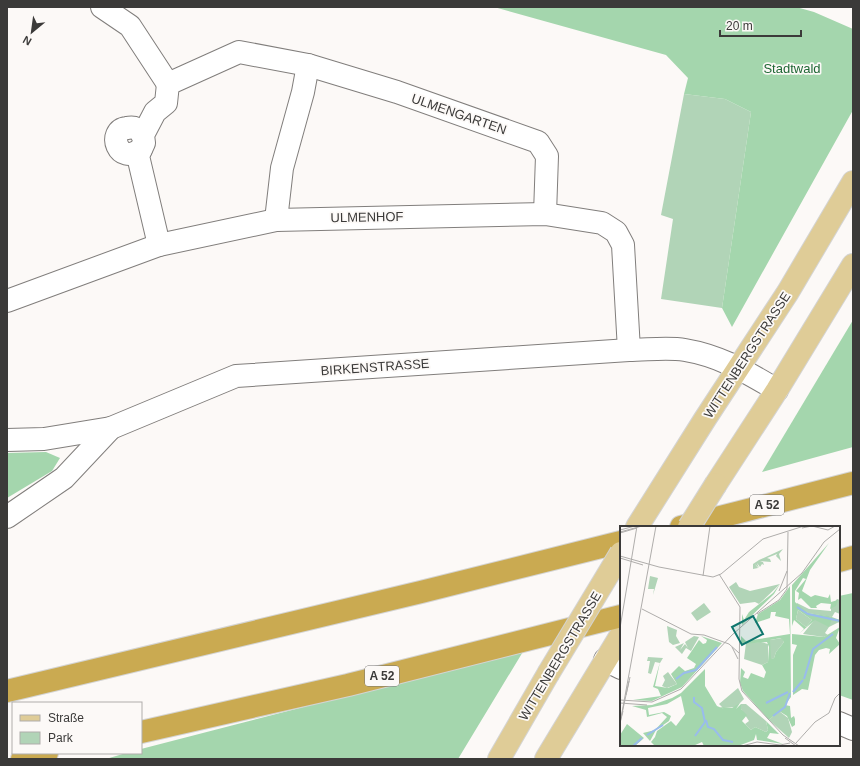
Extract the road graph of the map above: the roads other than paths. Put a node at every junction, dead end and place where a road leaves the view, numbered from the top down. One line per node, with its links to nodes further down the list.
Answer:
1 (102, 7): 3 (street)
2 (308, 65): 3 (street, ULMENGARTEN); 5 (street, ULMENGARTEN); 6 (street)
3 (168, 84): 7 (street)
4 (853, 182): 11 (main road, WITTENBERGSTRASSE)
5 (545, 214): 6 (street, ULMENHOF); 10 (street, ULMENHOF)
6 (276, 220): 7 (street, ULMENHOF)
7 (159, 245): 9 (street, ULMENHOF)
8 (853, 265): 12 (main road)
9 (7, 301)
10 (629, 350): 11 (street, BIRKENSTRASSE); 13 (street, BIRKENSTRASSE)
11 (739, 367): 12 (street, BIRKENSTRASSE); 17 (main road, WITTENBERGSTRASSE)
12 (778, 390): 19 (main road, bridge)
13 (111, 428): 14 (street); 16 (street, BIRKENSTRASSE)
14 (7, 440)
15 (853, 483): 18 (highway, A 52)
16 (7, 517)
17 (638, 526)
18 (685, 526)
19 (690, 526)
20 (620, 542): 27 (highway)
21 (620, 556): 33 (main road, WITTENBERGSTRASSE, bridge)
22 (853, 557): 23 (highway)
23 (840, 561)
24 (620, 616): 30 (highway, A 52)
25 (620, 639): 26 (main road)
26 (613, 664): 34 (main road)
27 (7, 691)
28 (840, 724): 29 (street)
29 (853, 730)
30 (142, 732)
31 (43, 754): 32 (highway)
32 (22, 759)
33 (499, 759)
34 (546, 759)

